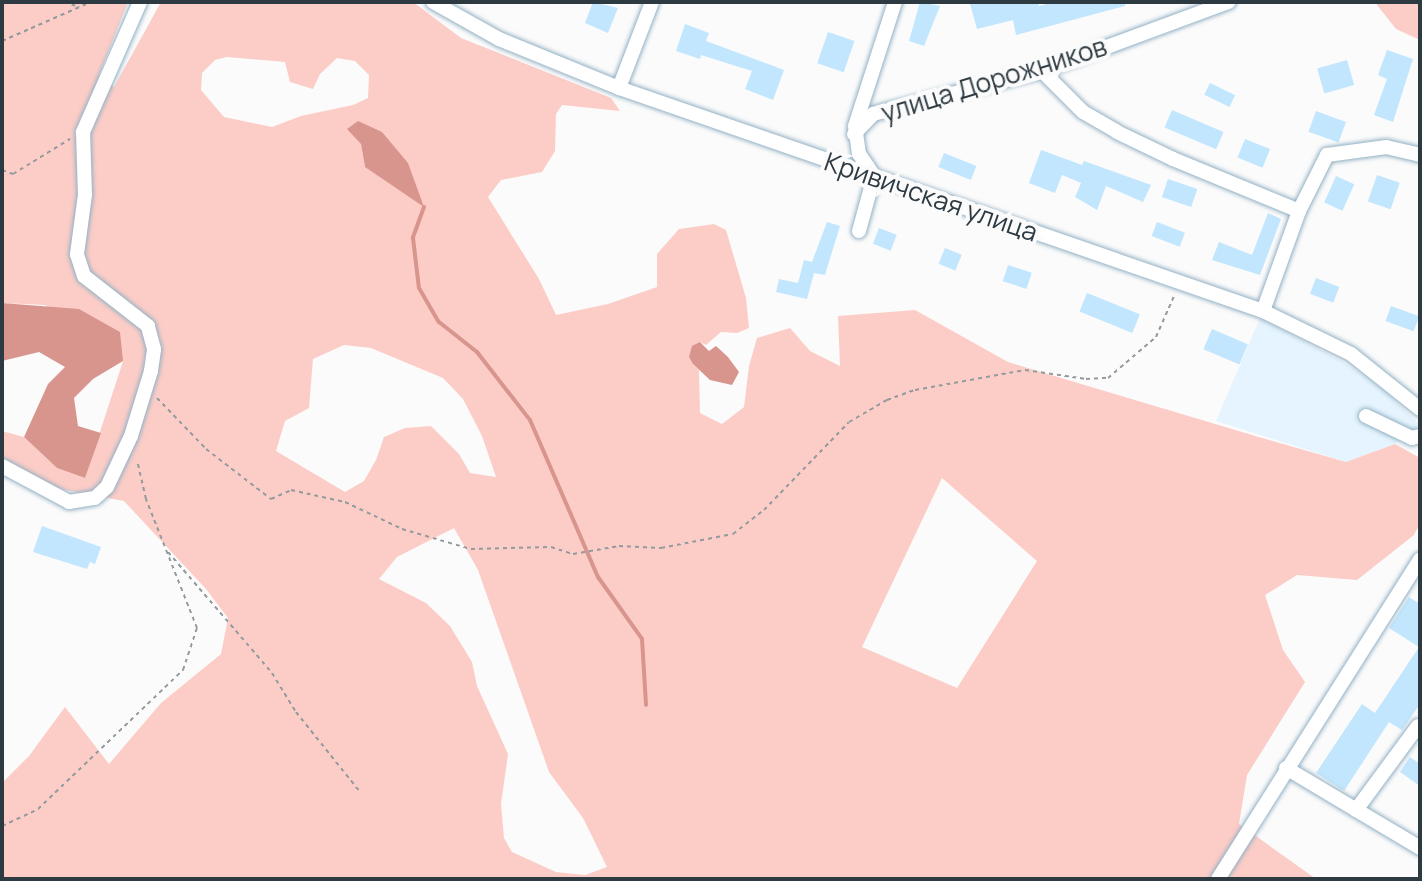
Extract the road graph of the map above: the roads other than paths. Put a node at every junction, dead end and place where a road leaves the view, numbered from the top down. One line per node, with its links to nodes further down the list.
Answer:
1 (140, 2): 18 (street)
2 (433, 2): 8 (street, Кривичская улица)
3 (652, 2): 8 (street)
4 (895, 2): 9 (street)
5 (1229, 2): 6 (street, улица Дорожников)
6 (1207, 6): 7 (street, улица Дорожников)
7 (1042, 71): 9 (street, улица Дорожников); 12 (street)
8 (619, 88): 11 (street, Кривичская улица)
9 (854, 134): 11 (street)
10 (1420, 155): 12 (street)
11 (874, 176): 13 (street); 14 (street, Кривичская улица)
12 (1299, 211): 14 (street)
13 (859, 231)
14 (1263, 311): 15 (street, Кривичская улица)
15 (1420, 409)
16 (1366, 416): 17 (street)
17 (1420, 436)
18 (2, 466)
19 (1420, 560): 21 (street)
20 (1418, 726): 22 (street)
21 (1286, 768): 22 (street); 24 (street)
22 (1356, 810): 23 (street)
23 (1420, 848)
24 (1218, 879)

